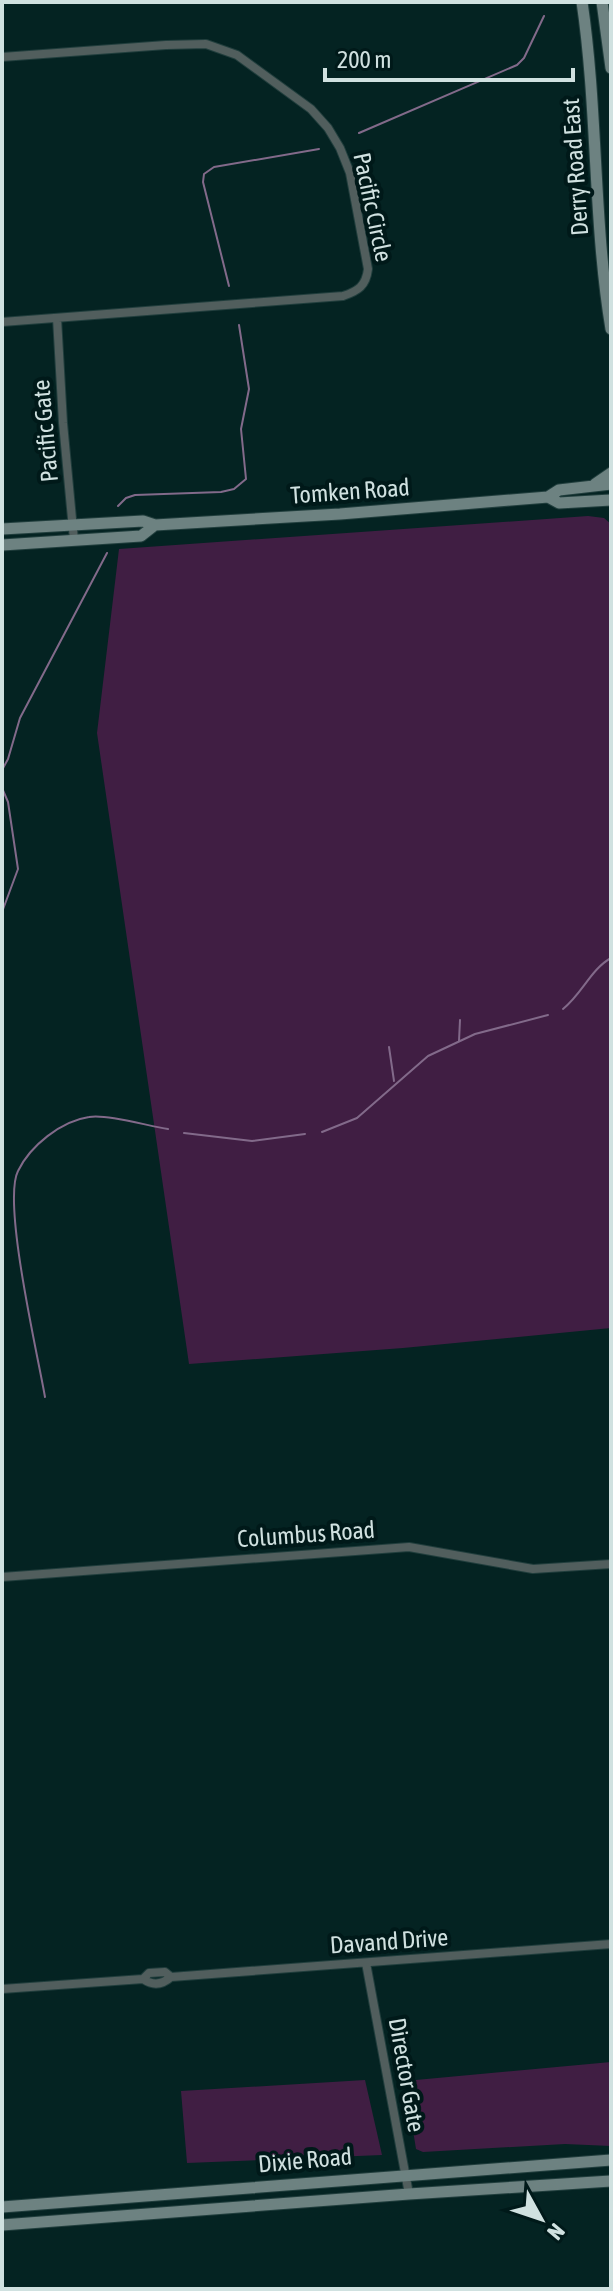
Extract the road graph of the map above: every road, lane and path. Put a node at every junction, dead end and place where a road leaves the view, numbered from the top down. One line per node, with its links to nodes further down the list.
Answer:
1 (582, 2): 7 (main road, Derry Road East)
2 (602, 2): 4 (main road)
3 (2, 57): 5 (street, Pacific Circle)
4 (611, 68)
5 (57, 318): 6 (street, Pacific Circle); 13 (street, Pacific Gate)
6 (2, 322)
7 (611, 329)
8 (611, 473): 10 (main road)
9 (611, 484): 10 (main road, Tomken Road)
10 (591, 486): 11 (main road, Tomken Road)
11 (548, 497): 12 (main road, Tomken Road); 14 (main road, Tomken Road)
12 (610, 501)
13 (73, 525): 14 (main road, Tomken Road); 15 (main road, Tomken Road); 16 (street, Pacific Gate)
14 (155, 525): 16 (main road, Tomken Road)
15 (2, 529)
16 (74, 540): 17 (main road, Tomken Road)
17 (2, 545)
18 (611, 1564): 19 (street, Columbus Road)
19 (2, 1577)
20 (611, 1944): 21 (street, Davand Drive)
21 (366, 1963): 22 (street, Davand Drive); 24 (street, Director Gate)
22 (2, 1989)
23 (611, 2160): 24 (main road, Dixie Road)
24 (406, 2174): 26 (street, Director Gate); 27 (main road, Dixie Road)
25 (611, 2181): 26 (main road, Dixie Road)
26 (409, 2194): 28 (main road, Dixie Road)
27 (2, 2207)
28 (2, 2225)

